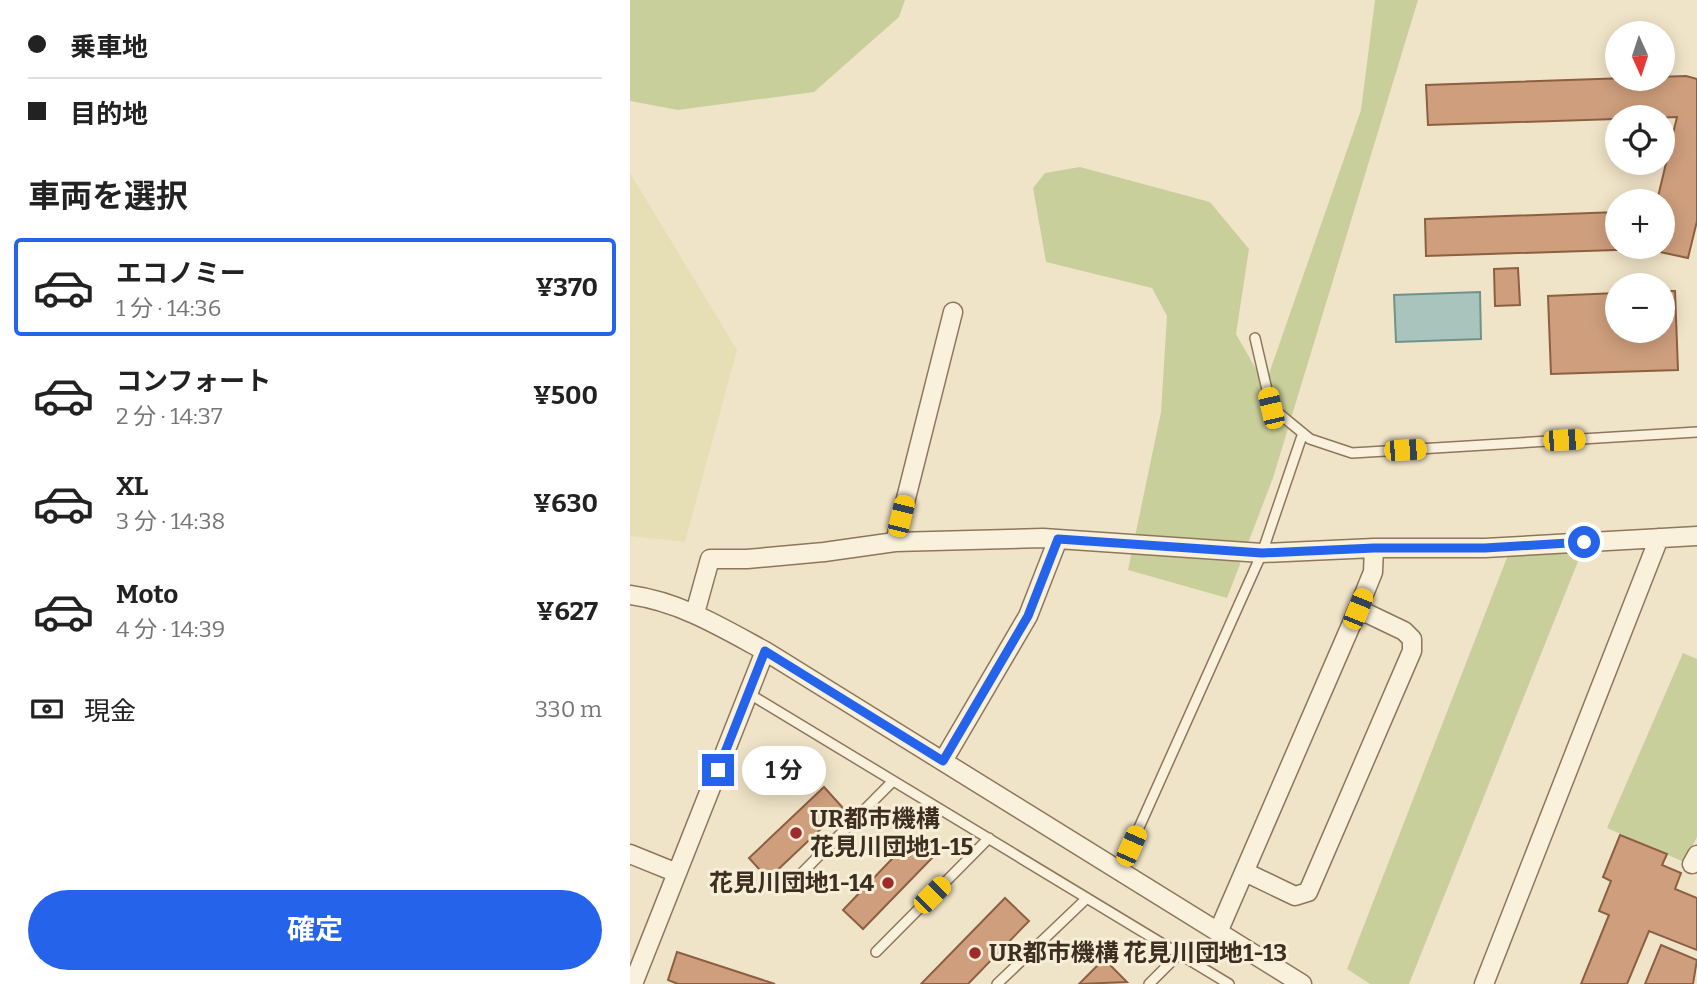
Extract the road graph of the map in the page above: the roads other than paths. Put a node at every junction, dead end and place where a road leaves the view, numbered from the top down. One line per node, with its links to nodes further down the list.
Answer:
1 (953, 312): 8 (street)
2 (1255, 338): 4 (lane)
3 (1697, 432): 4 (lane)
4 (1303, 433): 10 (lane)
5 (1697, 536): 6 (street)
6 (1659, 538): 9 (street); 33 (street)
7 (1058, 539): 8 (street); 10 (street); 16 (street)
8 (895, 542): 13 (street)
9 (1374, 548): 10 (street); 12 (street)
10 (1262, 553): 20 (lane)
11 (630, 595): 13 (street)
12 (1358, 609): 21 (street); 21 (street)
13 (695, 613): 14 (street)
14 (765, 651): 15 (street); 16 (street)
15 (748, 693): 17 (lane); 22 (street)
16 (943, 761): 20 (street)
17 (893, 780): 18 (lane); 23 (lane)
18 (989, 838): 24 (lane); 26 (lane)
19 (630, 854): 22 (street)
20 (1120, 870): 25 (street)
21 (1245, 872): 25 (street)
22 (677, 873): 28 (street)
23 (785, 890)
24 (1087, 898): 27 (lane); 29 (lane)
25 (1219, 930): 32 (street)
26 (876, 952)
27 (1179, 954): 30 (lane); 31 (lane)
28 (633, 984)
29 (997, 984)
30 (1149, 984)
31 (1228, 984)
32 (1302, 984)
33 (1484, 984)

